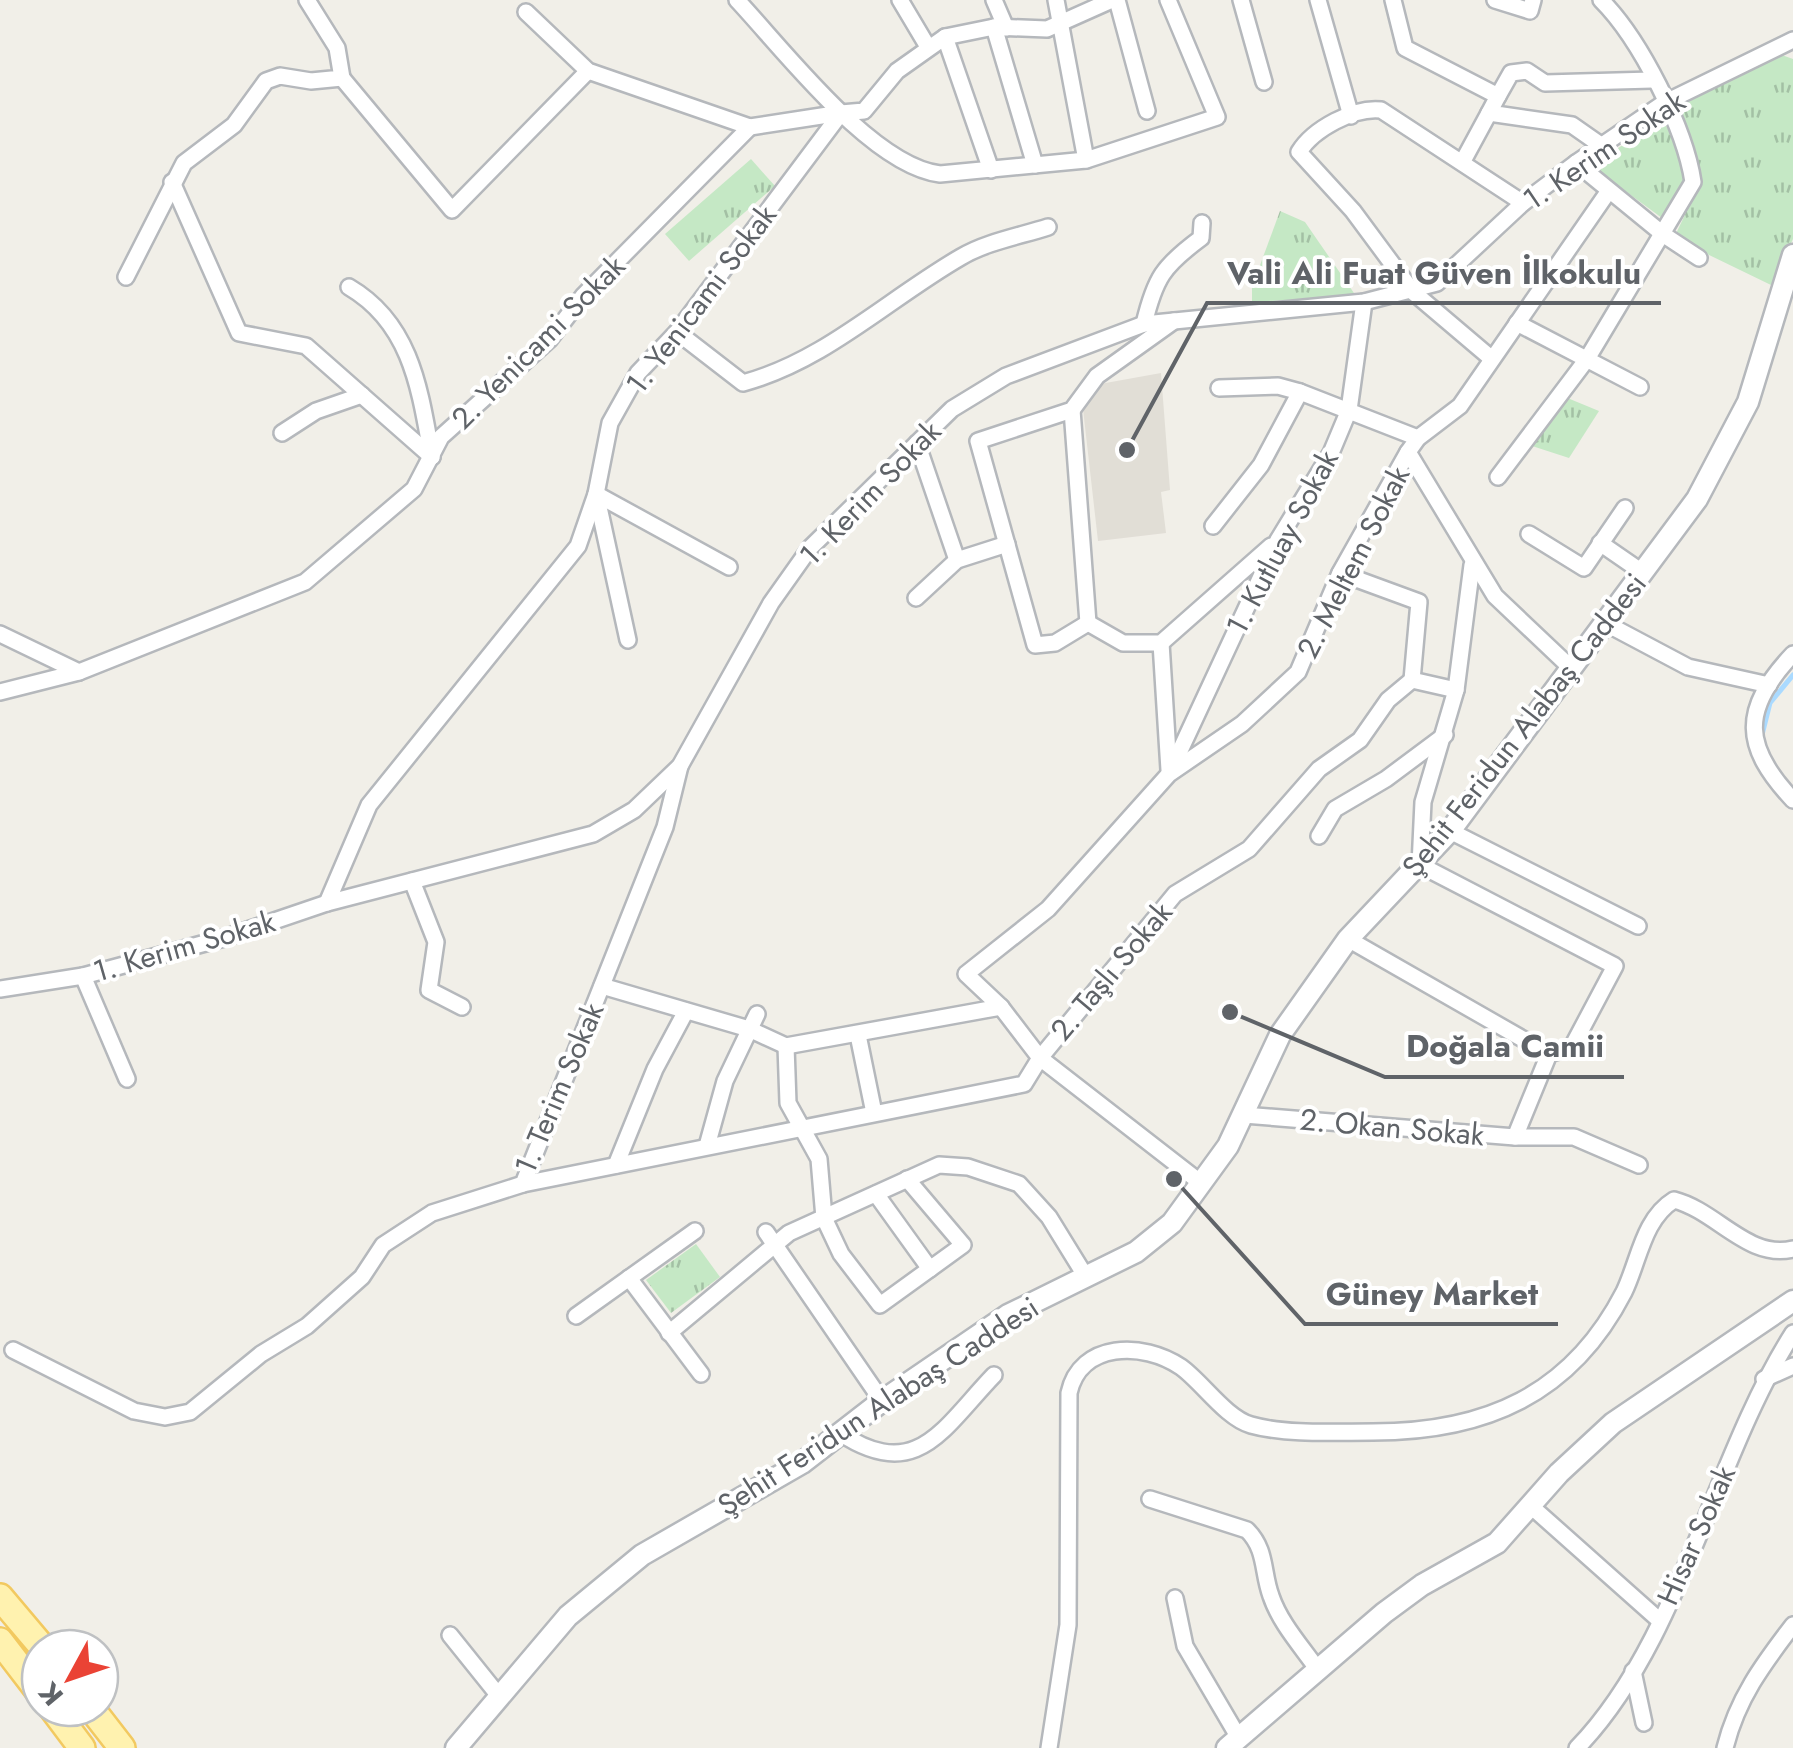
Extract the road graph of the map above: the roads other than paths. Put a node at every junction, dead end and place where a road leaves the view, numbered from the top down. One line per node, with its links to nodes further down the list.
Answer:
1 (307, 0): 21 (street)
2 (738, 0): 27 (street)
3 (900, 0): 19 (street)
4 (994, 0): 16 (street)
5 (1056, 0): 15 (street)
6 (1115, 0): 15 (street, 1. Yenicami Sokak); 26 (street)
7 (1168, 0): 32 (street)
8 (1241, 0): 23 (street)
9 (1318, 0): 29 (street)
10 (1393, 0): 24 (street)
11 (1495, 0): 12 (street)
12 (1533, 0)
13 (1601, 0): 22 (street)
14 (526, 12): 20 (street)
15 (1062, 24): 16 (street, 1. Yenicami Sokak); 32 (street)
16 (1000, 28): 17 (street, 1. Yenicami Sokak); 35 (street)
17 (945, 37): 19 (street, 1. Yenicami Sokak); 36 (street)
18 (1793, 40): 25 (street, 1. Kerim Sokak)
19 (928, 47): 27 (street, 1. Yenicami Sokak)
20 (588, 71): 21 (street); 30 (street)
21 (342, 78): 37 (street)
22 (1652, 80): 24 (street); 25 (street)
23 (1264, 82)
24 (1498, 96): 28 (street)
25 (1664, 103): 31 (street, 1. Kerim Sokak); 42 (street)
26 (1147, 111)
27 (841, 113): 30 (street); 36 (street); 52 (street, 1. Yenicami Sokak)
28 (1488, 114): 31 (street); 33 (street)
29 (1351, 116): 33 (street); 47 (street)
30 (750, 127): 64 (street, 2. Yenicami Sokak)
31 (1602, 146): 34 (street, 1. Kerim Sokak)
32 (1086, 160): 35 (street)
33 (1463, 161): 39 (street)
34 (1576, 163): 38 (street); 39 (street, 1. Kerim Sokak)
35 (1035, 165): 36 (street)
36 (991, 170)
37 (172, 182): 45 (street); 58 (street)
38 (1608, 192): 42 (street); 50 (street, 2. Meltem Sokak)
39 (1523, 203): 47 (street, 1. Kerim Sokak)
40 (1202, 223): 51 (street)
41 (1048, 227): 52 (street)
42 (1664, 235): 43 (street); 54 (street)
43 (1699, 258)
44 (1791, 263): 76 (street, Şehit Feridun Alabaş Caddesi)
45 (126, 278)
46 (350, 287): 64 (street)
47 (1413, 292): 48 (street, 1. Kerim Sokak); 53 (street)
48 (1364, 302): 49 (street, 1. Kerim Sokak); 60 (street, 1. Kutluay Sokak)
49 (1176, 319): 51 (street, 1. Kerim Sokak); 59 (street)
50 (1517, 323): 53 (street, 2. Meltem Sokak); 54 (street)
51 (1144, 324): 62 (street, 1. Kerim Sokak)
52 (677, 332): 66 (street, 1. Yenicami Sokak)
53 (1492, 358): 63 (street, 2. Meltem Sokak)
54 (1586, 359): 55 (street); 65 (street)
55 (1640, 387)
56 (1219, 388): 57 (street)
57 (1300, 392): 60 (street); 68 (street)
58 (362, 395): 61 (street); 64 (street)
59 (1072, 410): 72 (street); 79 (street)
60 (1349, 410): 63 (street); 70 (street, 1. Kutluay Sokak)
61 (282, 434)
62 (917, 443): 73 (street); 92 (street, 1. Kerim Sokak)
63 (1413, 445): 74 (street); 77 (street, 2. Meltem Sokak)
64 (432, 456): 86 (street, 2. Yenicami Sokak)
65 (1498, 476)
66 (596, 494): 75 (street); 82 (street); 99 (street, 1. Yenicami Sokak)
67 (1625, 508): 71 (street)
68 (1212, 526)
69 (1529, 534): 71 (street)
70 (1278, 540): 83 (street); 93 (street, 1. Kutluay Sokak)
71 (1600, 543): 76 (street)
72 (1007, 544): 73 (street); 79 (street)
73 (957, 560): 78 (street)
74 (1472, 565): 85 (street); 89 (street)
75 (729, 567)
76 (1642, 572): 80 (street, Şehit Feridun Alabaş Caddesi)
77 (1340, 573): 87 (street); 93 (street, 2. Meltem Sokak)
78 (916, 598)
79 (1088, 623): 83 (street)
80 (1604, 623): 85 (street, Şehit Feridun Alabaş Caddesi); 88 (street)
81 (0, 634): 86 (street)
82 (628, 640)
83 (1161, 644): 93 (street)
84 (1793, 654): 88 (street)
85 (1571, 668): 95 (street, Şehit Feridun Alabaş Caddesi)
86 (78, 672): 90 (street, 2. Yenicami Sokak)
87 (1412, 680): 89 (street); 113 (street, 2. Taşlı Sokak)
88 (1769, 685): 94 (street)
89 (1456, 690): 91 (street)
90 (0, 692)
91 (1445, 735): 96 (street); 97 (street)
92 (680, 766): 98 (street, 1. Kerim Sokak); 103 (street, 1. Terim Sokak)
93 (1169, 774): 106 (street, 2. Meltem Sokak)
94 (1793, 800)
95 (1450, 831): 97 (street, Şehit Feridun Alabaş Caddesi); 100 (street)
96 (1319, 836)
97 (1420, 865): 101 (street, Şehit Feridun Alabaş Caddesi); 112 (street, 2. Okan Sokak)
98 (412, 881): 99 (street, 1. Kerim Sokak); 105 (street)
99 (326, 903): 102 (street, 1. Kerim Sokak)
100 (1638, 926)
101 (1348, 939): 112 (street); 116 (street, Şehit Feridun Alabaş Caddesi)
102 (83, 976): 104 (street, 1. Kerim Sokak); 114 (street)
103 (602, 986): 107 (street); 124 (street, 1. Terim Sokak)
104 (0, 989)
105 (462, 1007)
106 (1001, 1007): 110 (street); 113 (street)
107 (686, 1011): 109 (street); 120 (street)
108 (758, 1014): 109 (street)
109 (749, 1029): 111 (street); 119 (street)
110 (858, 1035): 111 (street); 115 (street)
111 (786, 1046): 117 (street)
112 (1549, 1054): 118 (street, 2. Okan Sokak)
113 (1040, 1058): 115 (street, 2. Taşlı Sokak); 123 (street)
114 (127, 1079)
115 (874, 1113): 117 (street, 2. Taşlı Sokak)
116 (1244, 1115): 118 (street, 2. Okan Sokak); 123 (street, Şehit Feridun Alabaş Caddesi)
117 (801, 1128): 119 (street, 2. Taşlı Sokak); 126 (street)
118 (1515, 1137): 121 (street)
119 (708, 1146): 120 (street, 2. Taşlı Sokak)
120 (616, 1165): 124 (street, 2. Taşlı Sokak)
121 (1639, 1165)
122 (907, 1179): 125 (street); 131 (street); 132 (street)
123 (1201, 1183): 132 (street, Şehit Feridun Alabaş Caddesi)
124 (523, 1184): 138 (street, 1. Terim Sokak)
125 (876, 1194): 126 (street); 131 (street)
126 (824, 1218): 129 (street); 131 (street)
127 (695, 1231): 133 (street)
128 (766, 1232): 129 (street)
129 (777, 1246): 136 (street); 143 (street)
130 (1793, 1249): 163 (street)
131 (930, 1269)
132 (1086, 1277): 143 (street, Şehit Feridun Alabaş Caddesi)
133 (629, 1278): 135 (street); 136 (street)
134 (1793, 1301): 146 (street)
135 (576, 1316)
136 (669, 1332): 140 (street)
137 (1793, 1334): 142 (street, Hisar Sokak)
138 (13, 1350)
139 (1793, 1366): 142 (street)
140 (701, 1374)
141 (994, 1376): 144 (street)
142 (1764, 1379): 149 (street, Hisar Sokak)
143 (882, 1401): 144 (street, Şehit Feridun Alabaş Caddesi)
144 (840, 1433): 157 (street, Şehit Feridun Alabaş Caddesi)
145 (1150, 1499): 155 (street)
146 (1532, 1508): 149 (street); 155 (street)
147 (0, 1597): 151 (main road)
148 (1175, 1598): 160 (street)
149 (1658, 1620): 156 (street, Hisar Sokak)
150 (1793, 1625): 165 (street)
151 (26, 1628)
152 (450, 1635): 157 (street)
153 (0, 1641): 154 (main road)
154 (20, 1666)
155 (1318, 1670): 160 (street)
156 (1633, 1671): 158 (street); 164 (street, Hisar Sokak)
157 (499, 1696): 162 (street, Şehit Feridun Alabaş Caddesi)
158 (1644, 1723)
159 (106, 1728): 161 (main road)
160 (1233, 1743)
161 (122, 1748)
162 (456, 1748)
163 (1049, 1748)
164 (1577, 1748)
165 (1725, 1748)

